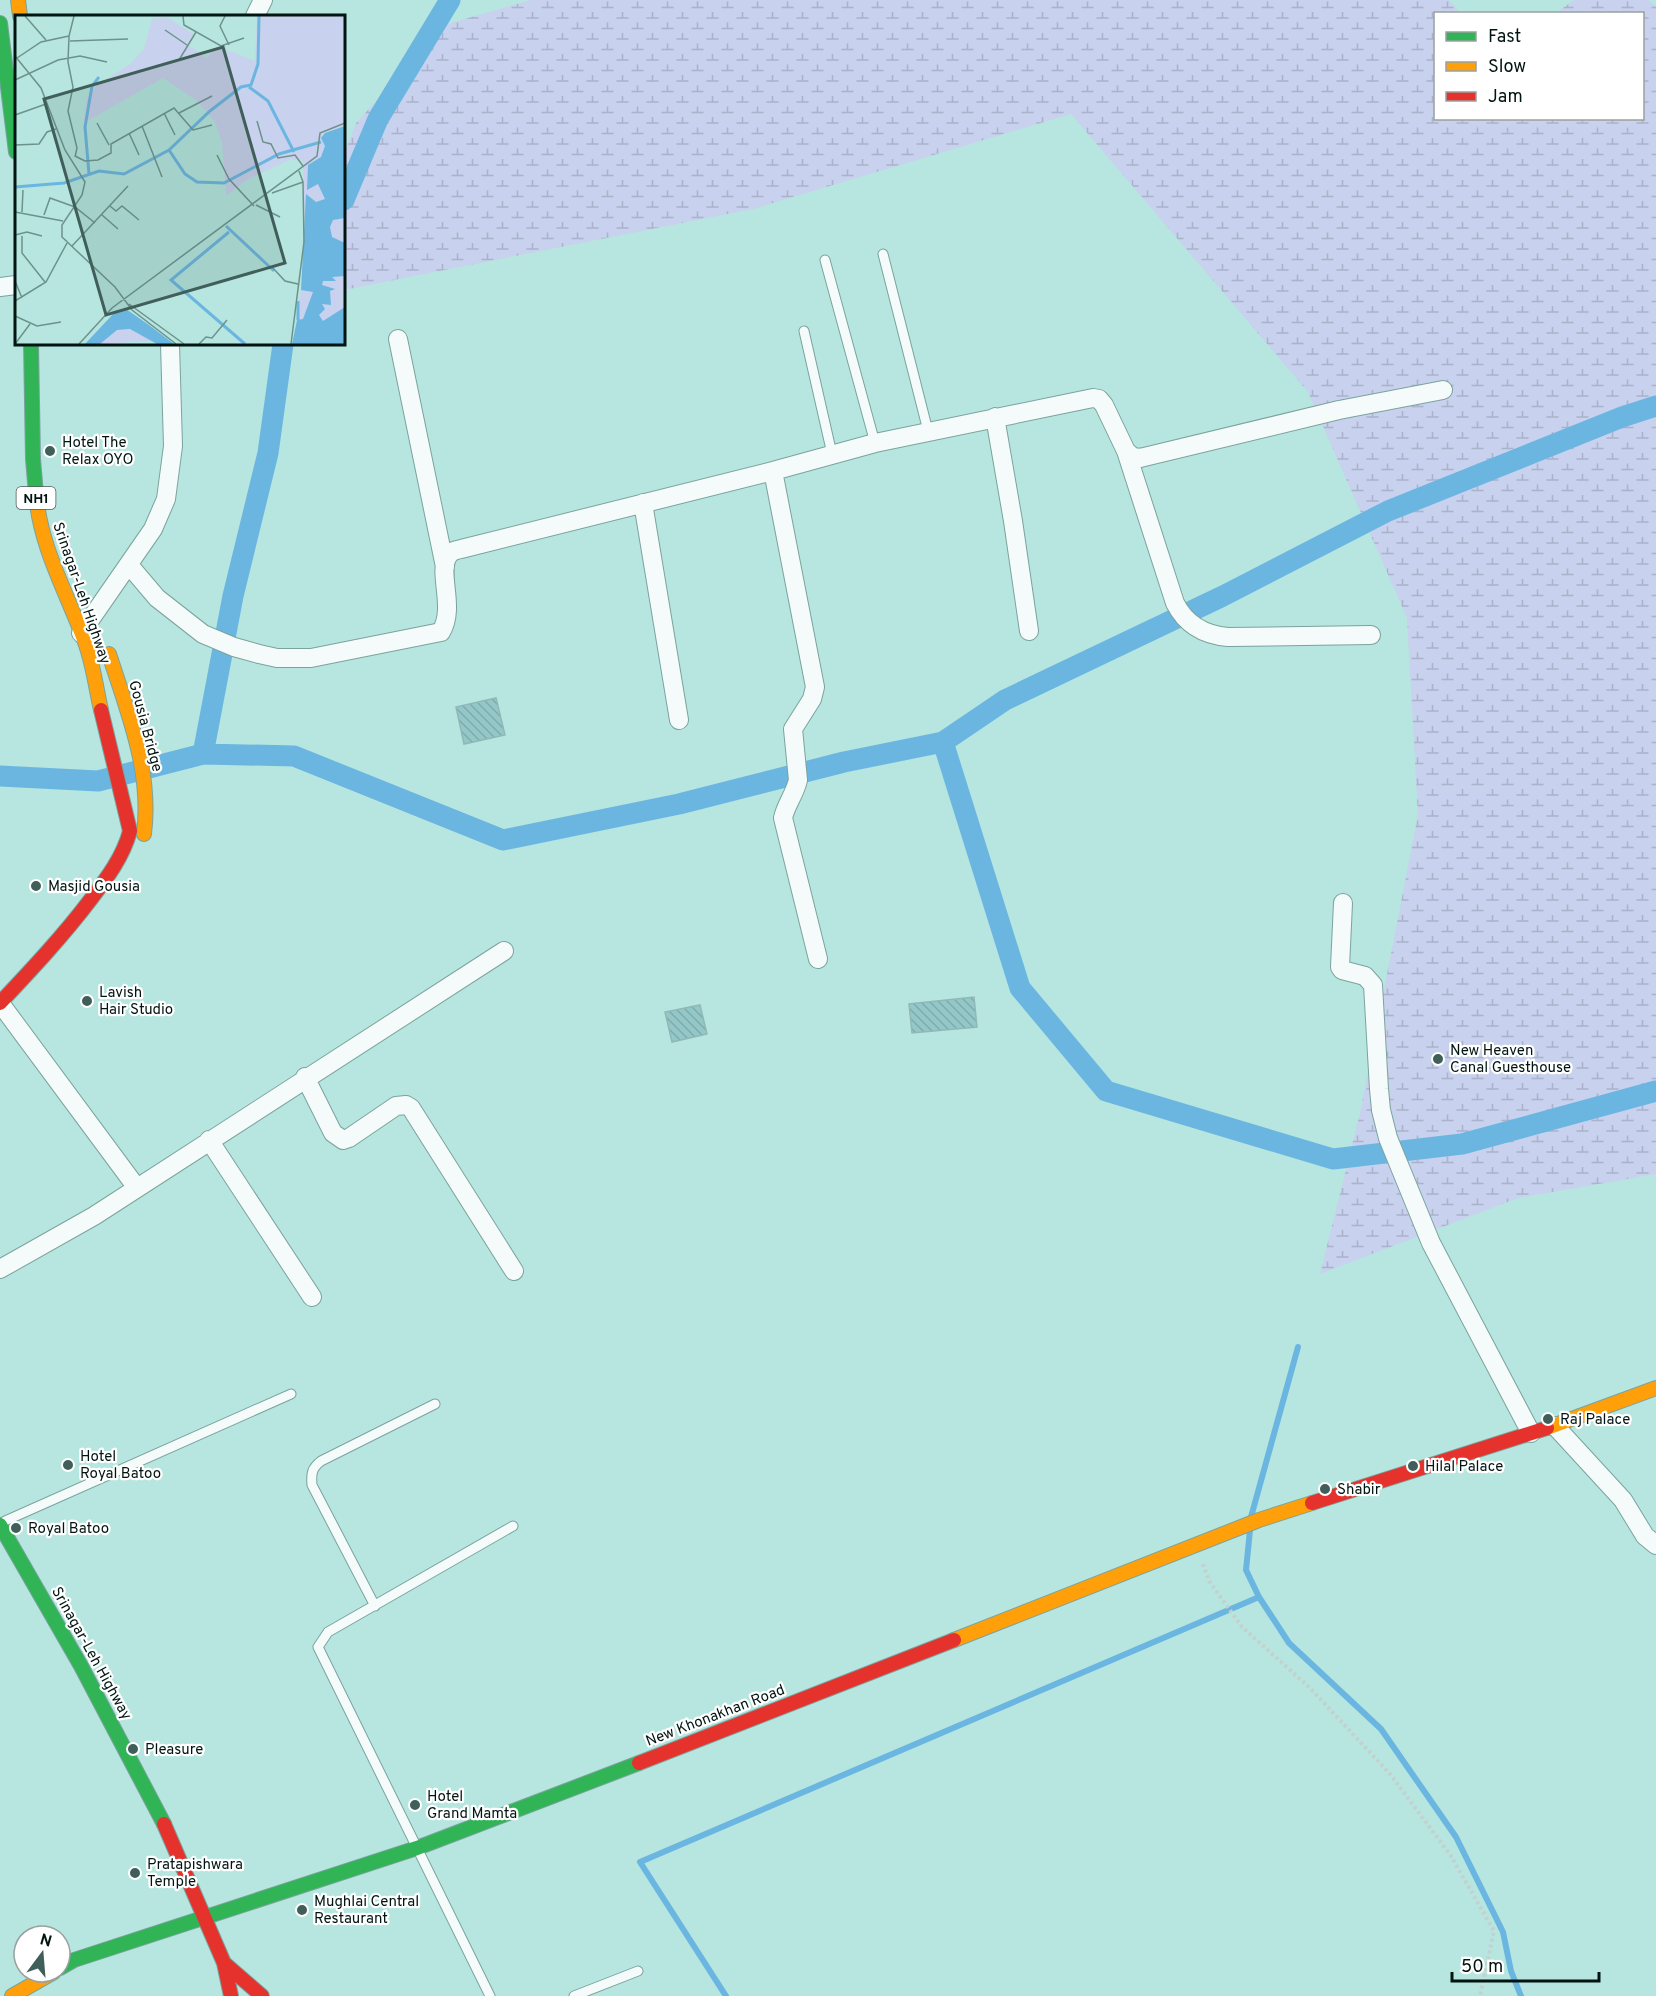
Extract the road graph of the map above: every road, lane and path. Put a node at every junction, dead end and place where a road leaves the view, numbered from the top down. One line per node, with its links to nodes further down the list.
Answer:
1 (18, 0): 3 (main road)
2 (263, 0): 4 (street)
3 (20, 15)
4 (256, 15)
5 (0, 23): 6 (main road)
6 (2, 49): 7 (main road)
7 (15, 145)
8 (883, 254): 18 (lane)
9 (825, 260): 19 (lane)
10 (15, 285): 11 (street)
11 (0, 286)
12 (804, 331): 21 (lane)
13 (398, 339): 25 (street)
14 (31, 345): 30 (main road, Srinagar-Leh Highway / NH1)
15 (170, 345): 24 (street)
16 (1443, 390): 20 (street)
17 (995, 417): 18 (street); 20 (street); 28 (street)
18 (928, 430): 19 (street)
19 (875, 443): 21 (street)
20 (1126, 451): 29 (street)
21 (832, 454): 22 (street)
22 (773, 471): 23 (street); 37 (street)
23 (643, 503): 25 (street); 31 (street)
24 (129, 565): 25 (street); 27 (street)
25 (446, 567)
26 (88, 597): 27 (main road, Gousia Bridge)
27 (95, 615): 30 (street); 32 (main road, Gousia Bridge)
28 (1029, 631)
29 (1371, 635)
30 (83, 639): 35 (main road, Srinagar-Leh Highway / NH1)
31 (679, 720)
32 (141, 846)
33 (116, 889): 35 (main road, Srinagar-Leh Highway / NH1)
34 (1343, 903): 49 (street)
35 (62, 937): 38 (main road, Srinagar-Leh Highway / NH1)
36 (504, 951): 39 (street)
37 (819, 959)
38 (0, 1003): 41 (street)
39 (305, 1077): 40 (street); 43 (street)
40 (209, 1140): 41 (street); 44 (street)
41 (136, 1188): 42 (street)
42 (0, 1269)
43 (514, 1271)
44 (312, 1297)
45 (1656, 1388): 48 (main road, New Khonakhan Road)
46 (291, 1394): 50 (lane)
47 (435, 1404): 54 (lane)
48 (1555, 1426): 49 (main road, New Khonakhan Road); 52 (street)
49 (1531, 1433): 55 (main road, New Khonakhan Road)
50 (0, 1524): 56 (main road, Srinagar-Leh Highway)
51 (513, 1526): 54 (lane)
52 (1656, 1545)
53 (1209, 1581): 66 (path)
54 (375, 1606): 55 (lane)
55 (417, 1848): 56 (main road, New Khonakhan Road); 64 (lane)
56 (204, 1916): 57 (main road, New Khonakhan Road); 58 (main road, Srinagar-Leh Highway)
57 (72, 1961)
58 (224, 1963): 62 (main road); 63 (main road)
59 (638, 1971): 65 (lane)
60 (33, 1984): 61 (main road)
61 (12, 1996)
62 (231, 1996)
63 (262, 1996)
64 (490, 1996)
65 (574, 1996)
66 (1480, 1996)

